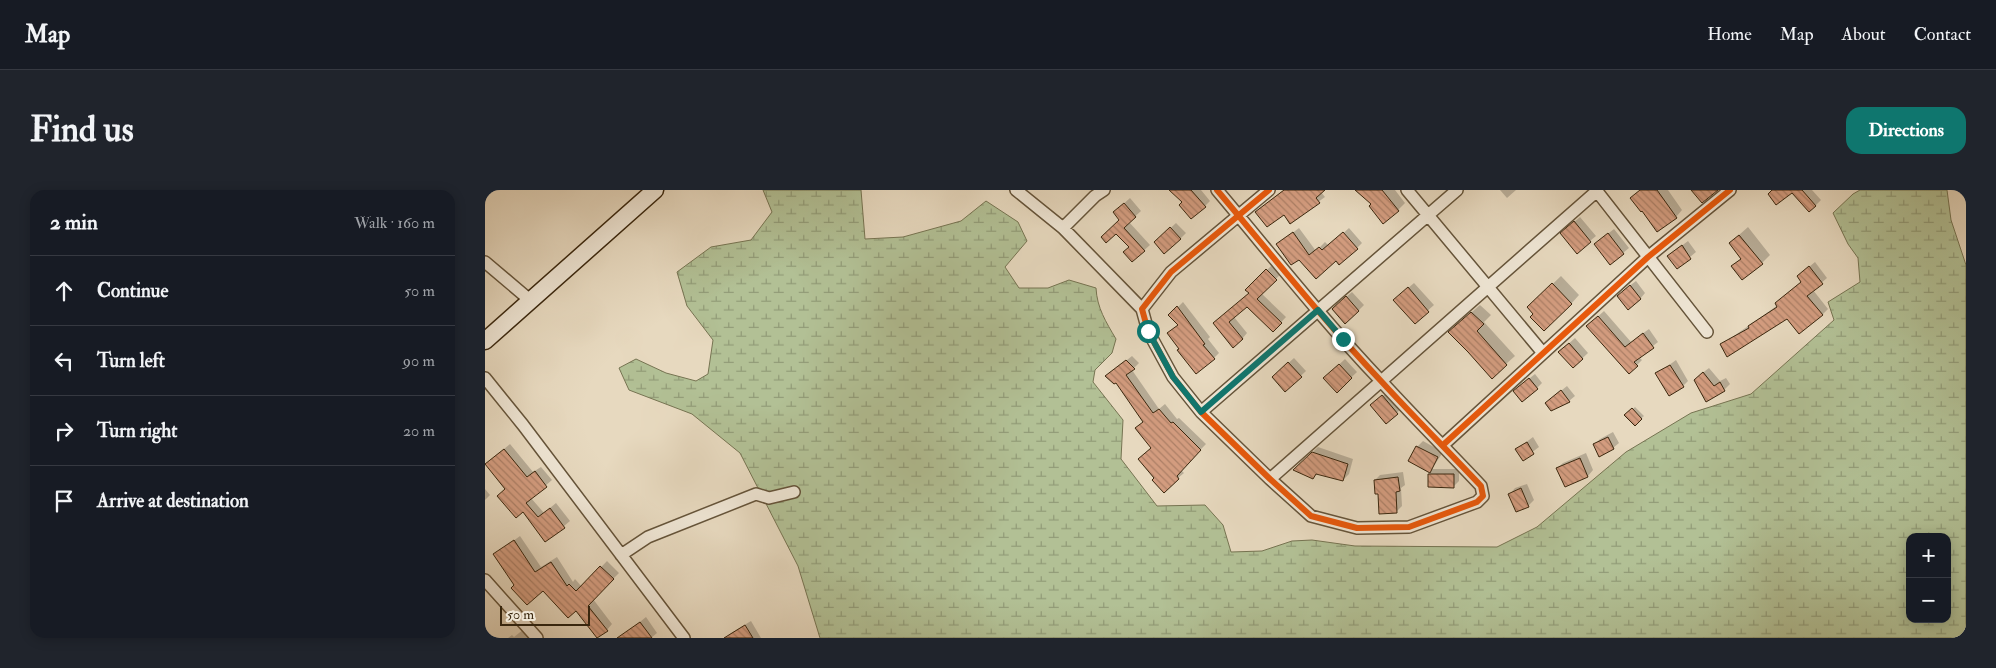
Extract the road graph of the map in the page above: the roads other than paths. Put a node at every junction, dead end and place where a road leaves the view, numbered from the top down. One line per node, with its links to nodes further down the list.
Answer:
1 (655, 190): 16 (main road)
2 (1016, 190): 12 (street)
3 (1104, 190): 12 (street)
4 (1217, 190): 11 (street)
5 (1269, 190): 11 (street)
6 (1407, 190): 10 (street)
7 (1457, 190): 10 (street)
8 (1597, 190): 13 (street); 15 (street)
9 (1730, 190): 13 (street)
10 (1428, 215): 15 (street); 18 (street)
11 (1239, 216): 17 (street); 18 (street)
12 (1063, 228): 17 (street)
13 (1648, 257): 19 (street); 21 (street)
14 (485, 262): 16 (street)
15 (1487, 286): 21 (street); 23 (street)
16 (531, 301): 20 (main road)
17 (1142, 310): 24 (street)
18 (1318, 310): 23 (street); 24 (street)
19 (1707, 332)
20 (485, 341)
21 (1543, 353): 25 (street)
22 (485, 378): 28 (street)
23 (1380, 381): 25 (street); 26 (street)
24 (1201, 412): 26 (street)
25 (1443, 445): 26 (street)
26 (1270, 479)
27 (794, 492): 28 (street)
28 (621, 555): 31 (street)
29 (485, 580): 30 (street)
30 (537, 638)
31 (685, 638)

